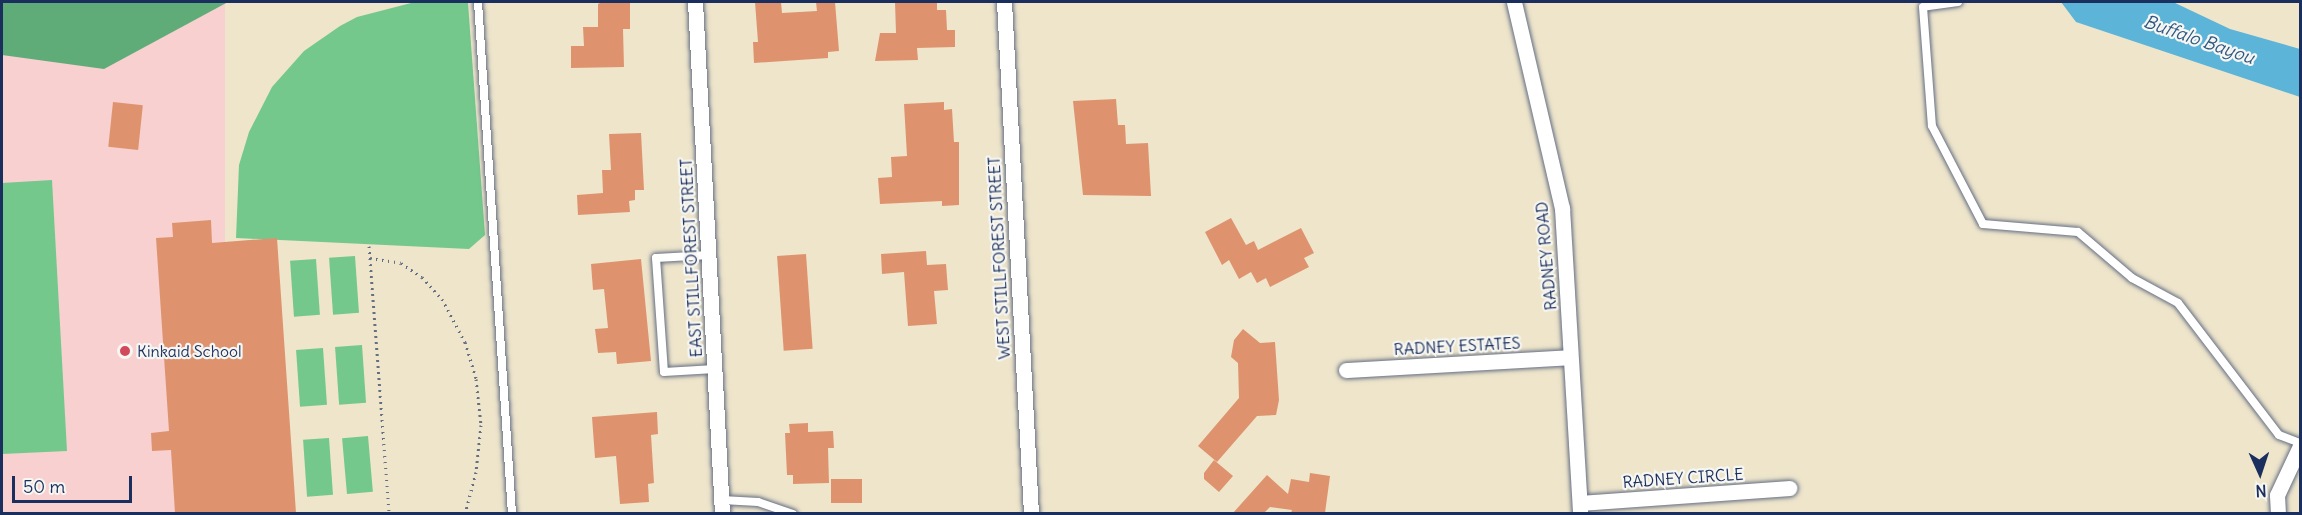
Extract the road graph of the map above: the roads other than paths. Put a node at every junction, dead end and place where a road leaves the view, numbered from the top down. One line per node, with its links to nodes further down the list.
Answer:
1 (478, 2): 14 (lane)
2 (695, 2): 6 (street, EAST STILLFOREST STREET)
3 (1004, 2): 16 (street, WEST STILLFOREST STREET)
4 (1514, 2): 7 (street, RADNEY ROAD)
5 (1958, 2): 10 (lane)
6 (709, 255): 8 (street, EAST STILLFOREST STREET); 8 (lane)
7 (1570, 357): 9 (street, RADNEY ESTATES); 13 (street, RADNEY ROAD)
8 (715, 369): 12 (street, EAST STILLFOREST STREET)
9 (1346, 370)
10 (2301, 444): 17 (street)
11 (1789, 488): 13 (street, RADNEY CIRCLE)
12 (722, 507): 15 (lane)
13 (1580, 508)
14 (512, 513)
15 (793, 513)
16 (1031, 513)
17 (2278, 513)

